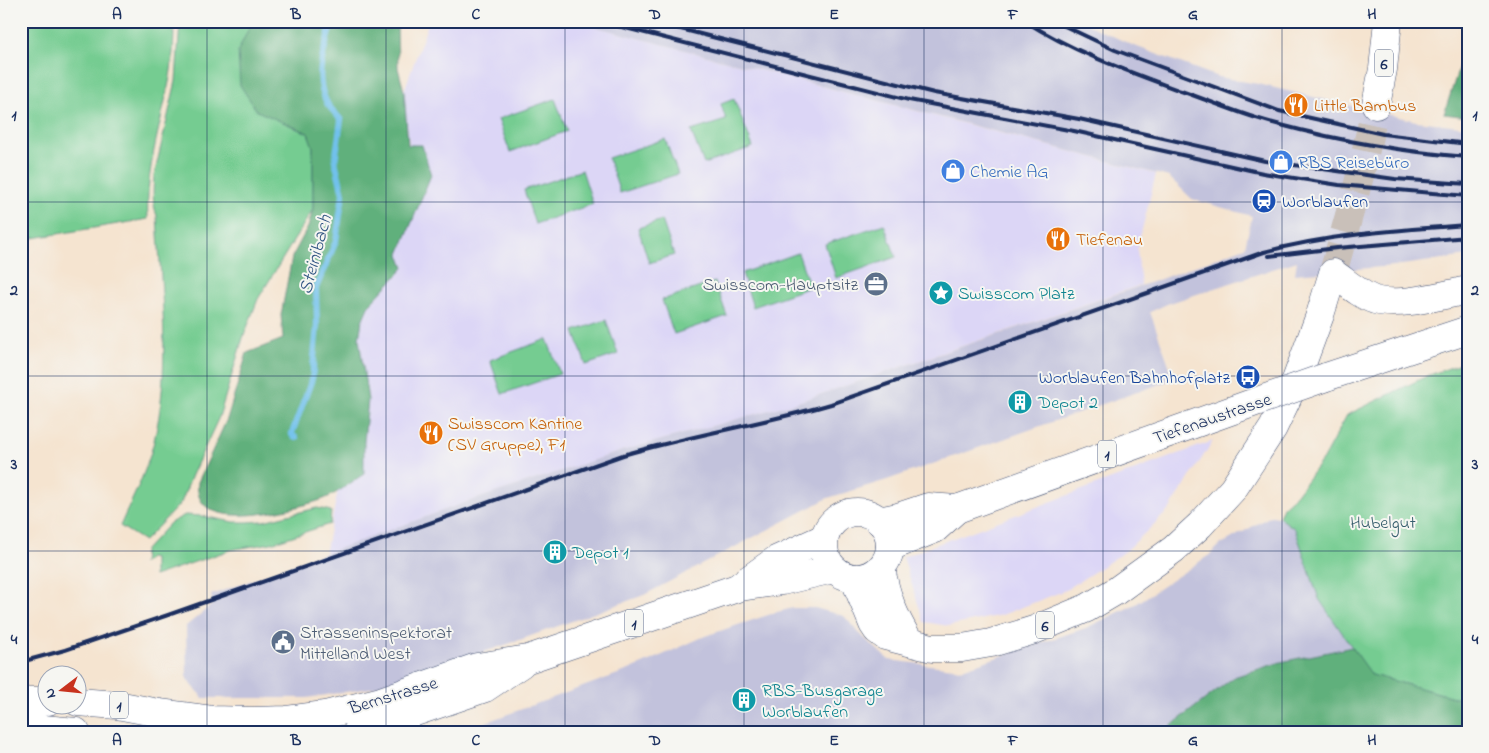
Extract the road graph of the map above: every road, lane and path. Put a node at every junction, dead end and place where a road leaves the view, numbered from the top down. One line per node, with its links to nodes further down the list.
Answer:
1 (1388, 21): 2 (main road, 6)
2 (1376, 105)
3 (1468, 290): 11 (main road, 6)
4 (1468, 330): 5 (main road, Tiefenaustrasse / 1, bridge)
5 (957, 509): 6 (main road, Tiefenaustrasse / 1); 8 (main road, Tiefenaustrasse / 1)
6 (879, 520): 7 (main road); 8 (main road)
7 (824, 538): 9 (main road); 10 (main road, Bernstrasse / 1)
8 (885, 558): 9 (main road); 11 (main road)
9 (843, 574): 10 (main road, Bernstrasse / 1); 11 (main road, 6)
10 (740, 586): 12 (main road, Bernstrasse / 1)
11 (909, 641)
12 (528, 660): 16 (main road, Bernstrasse / 1); 19 (main road, Bernstrasse / 1)
13 (38, 700): 14 (main road)
14 (21, 701)
15 (88, 703): 16 (main road, Bernstrasse / 1)
16 (157, 722)
17 (21, 727): 18 (main road)
18 (76, 732)
19 (357, 732)

